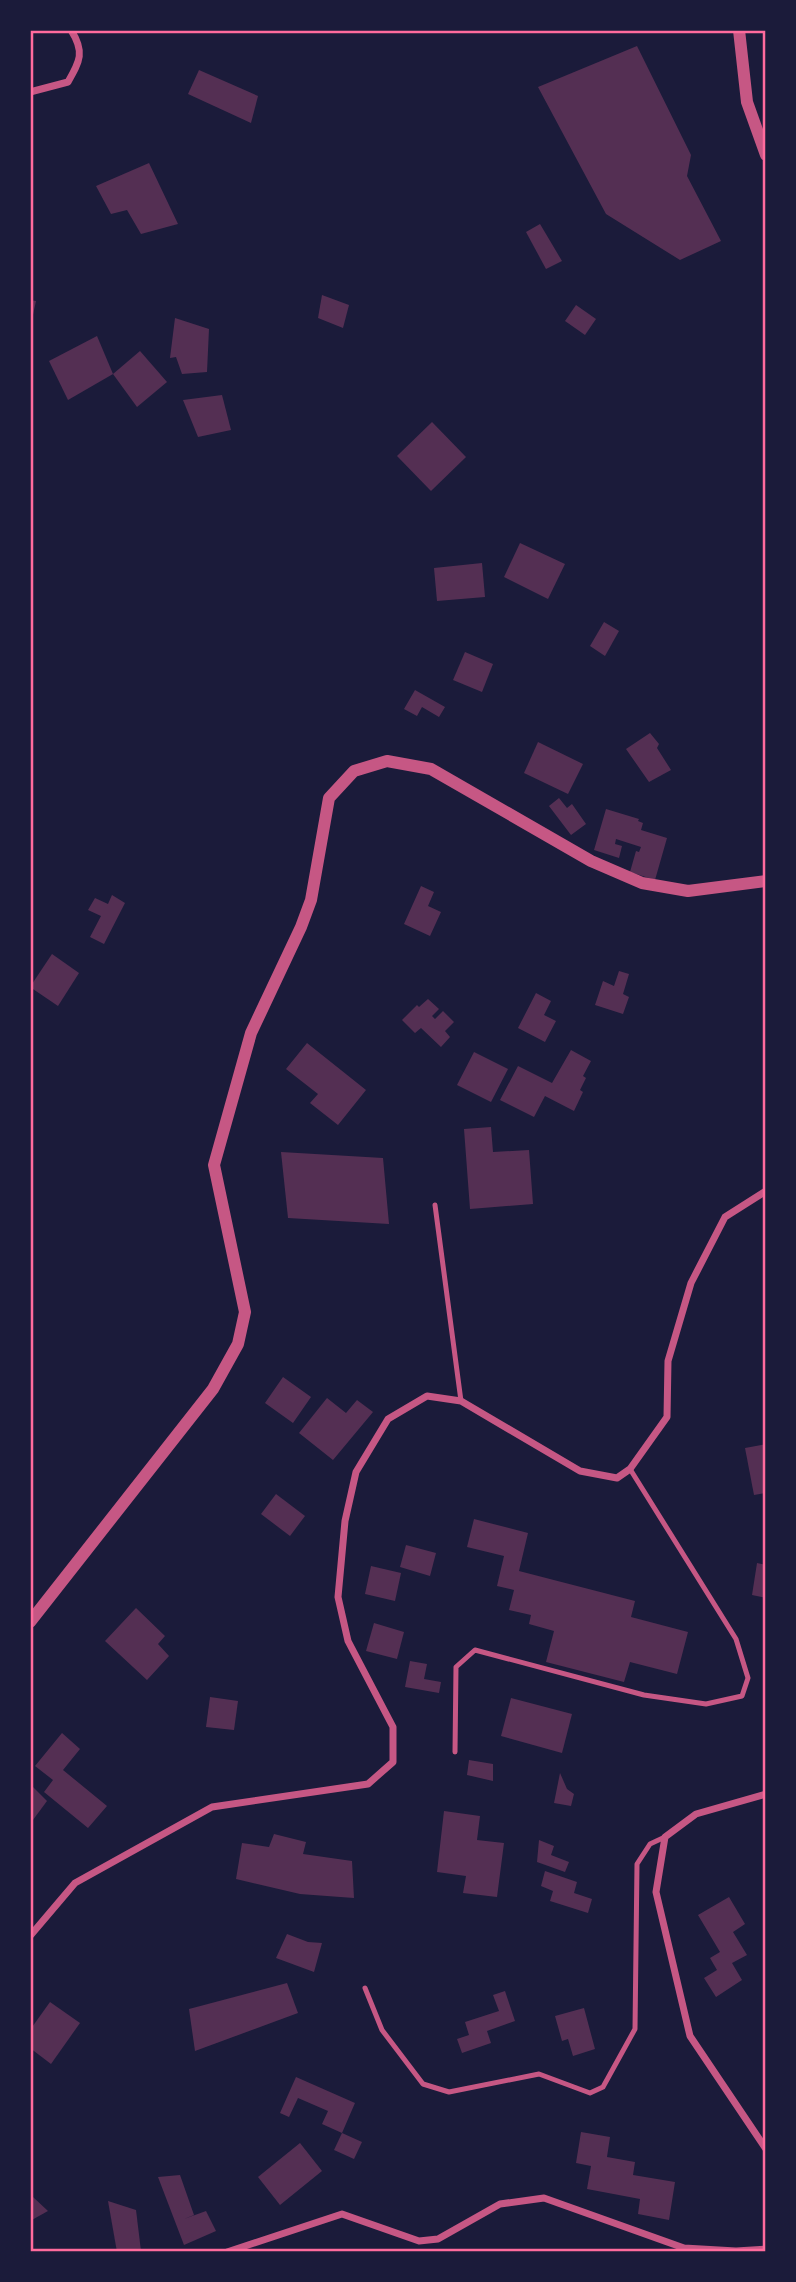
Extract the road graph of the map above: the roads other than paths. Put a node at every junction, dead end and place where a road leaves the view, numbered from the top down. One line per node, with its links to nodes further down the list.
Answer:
1 (71, 30): 3 (street)
2 (739, 30): 4 (street)
3 (30, 92)
4 (766, 155)
5 (766, 881): 10 (street)
6 (766, 1191): 9 (street)
7 (435, 1205): 8 (lane)
8 (461, 1401): 9 (street); 14 (street)
9 (630, 1469): 11 (lane)
10 (30, 1622)
11 (455, 1752)
12 (766, 1794): 13 (street)
13 (665, 1837): 15 (lane); 16 (street)
14 (30, 1936)
15 (365, 1988)
16 (766, 2149)
17 (766, 2249): 18 (street)
18 (227, 2252)

